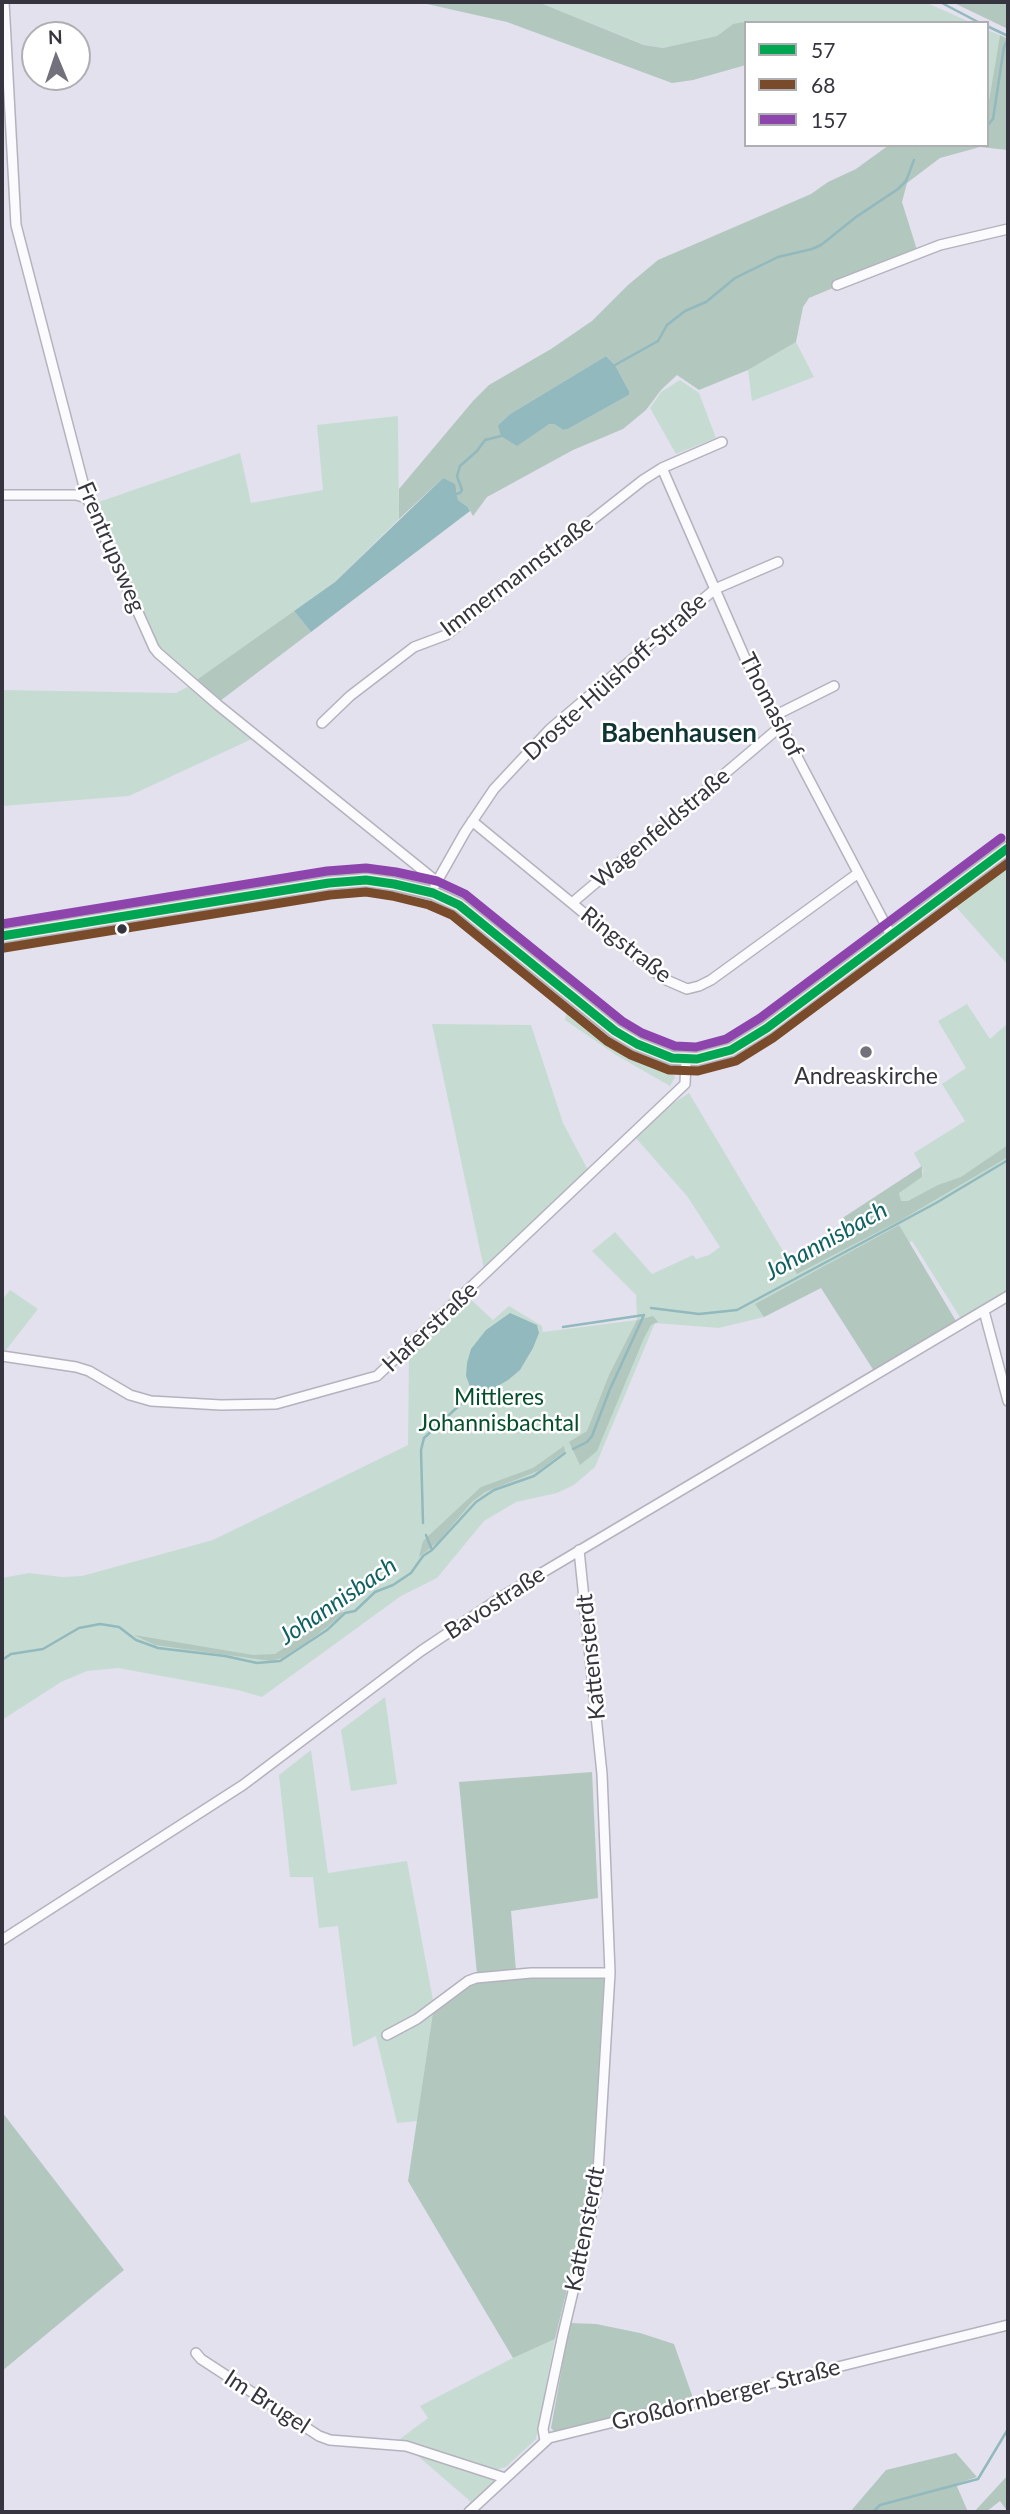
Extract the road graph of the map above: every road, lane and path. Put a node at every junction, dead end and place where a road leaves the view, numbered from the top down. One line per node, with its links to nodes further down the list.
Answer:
1 (4, 2): 7 (street, Frentrupsweg)
2 (1008, 229): 3 (street)
3 (837, 285)
4 (722, 442): 5 (street, Immermannstraße)
5 (662, 468): 9 (street, Thomashof); 12 (street, Immermannstraße)
6 (2, 495): 7 (street)
7 (87, 498): 17 (street, Frentrupsweg)
8 (778, 562): 9 (street, Droste-Hülshoff-Straße)
9 (715, 589): 11 (street, Thomashof); 14 (street, Droste-Hülshoff-Straße)
10 (834, 686): 11 (street)
11 (776, 715): 13 (street, Thomashof)
12 (322, 723)
13 (781, 726): 16 (street, Thomashof); 18 (street, Wagenfeldstraße)
14 (472, 821): 17 (street, Droste-Hülshoff-Straße); 18 (street, Ringstraße)
15 (1008, 848): 20 (main road)
16 (858, 874): 18 (street, Ringstraße); 20 (street, Thomashof)
17 (435, 887): 19 (main road); 21 (main road)
18 (572, 903)
19 (2, 936)
20 (892, 937): 21 (main road)
21 (686, 1060): 24 (street, Haferstraße)
22 (1008, 1296): 23 (street, Bavostraße)
23 (984, 1311): 25 (street); 26 (street, Bavostraße)
24 (2, 1356)
25 (1008, 1401)
26 (579, 1550): 27 (street, Bavostraße); 28 (street, Kattensterdt)
27 (2, 1940)
28 (610, 1973): 29 (street); 32 (street, Kattensterdt)
29 (387, 2035)
30 (1008, 2325): 32 (street, Großdornberger Straße)
31 (196, 2353): 33 (street, Im Brugel)
32 (545, 2441): 33 (street, Großdornberger Straße)
33 (505, 2478): 34 (street, Großdornberger Straße)
34 (469, 2512)

